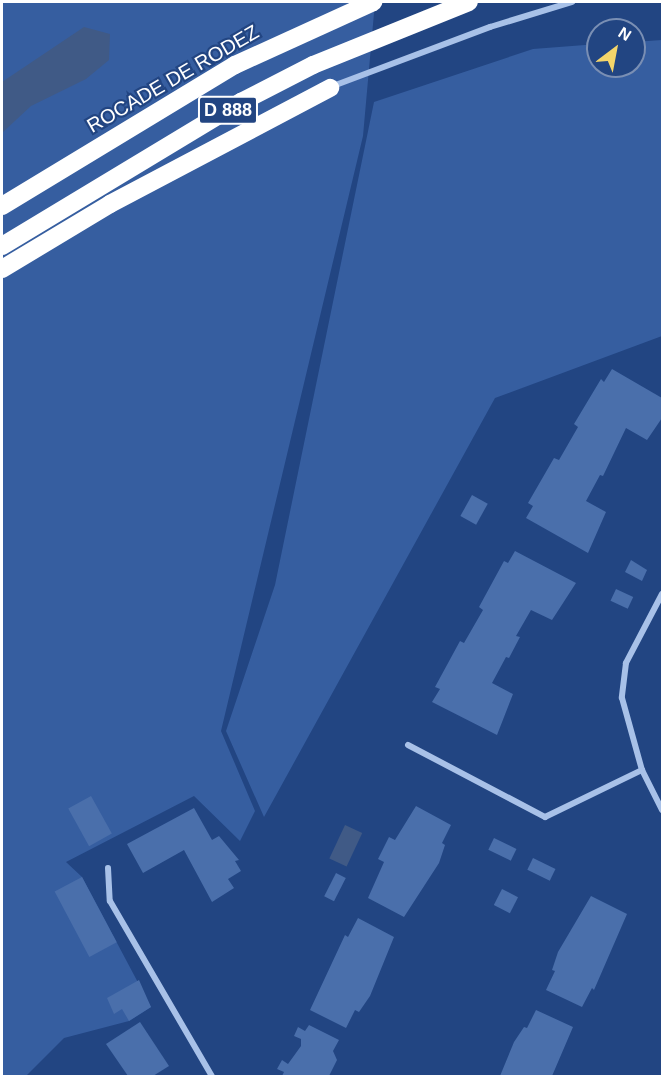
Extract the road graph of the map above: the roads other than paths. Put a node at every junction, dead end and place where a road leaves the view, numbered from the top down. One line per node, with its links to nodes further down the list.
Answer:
1 (373, 2): 5 (highway, ROCADE DE RODEZ / D 888)
2 (469, 2): 6 (highway, D 888)
3 (572, 2): 4 (street)
4 (330, 87): 7 (highway)
5 (2, 206)
6 (2, 246)
7 (2, 269)
8 (663, 594): 10 (street)
9 (408, 745): 10 (street)
10 (642, 770): 11 (street)
11 (663, 810)
12 (108, 868): 13 (street)
13 (212, 1077)

